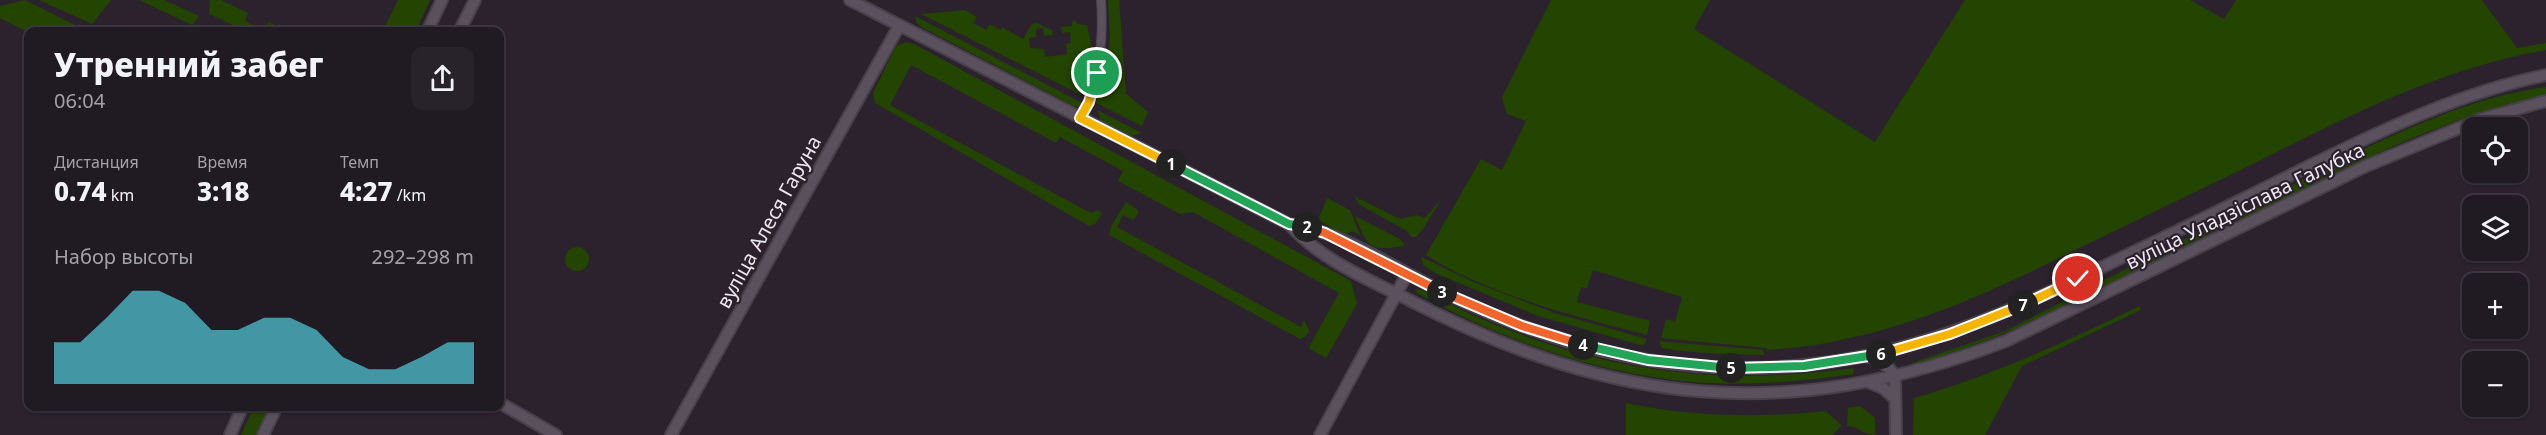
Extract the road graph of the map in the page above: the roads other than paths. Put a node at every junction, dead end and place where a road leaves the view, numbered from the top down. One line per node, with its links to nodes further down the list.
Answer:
1 (442, 0): 6 (main road)
2 (475, 0): 7 (main road)
3 (850, 0): 5 (main road, вуліца Уладзіслава Галубка)
4 (1101, 0): 10 (street)
5 (899, 26): 10 (main road, вуліца Уладзіслава Галубка); 26 (main road, вуліца Алеся Гаруна)
6 (428, 27)
7 (462, 27)
8 (2546, 75): 14 (main road, вуліца Уладзіслава Галубка)
9 (2546, 101): 16 (main road, вуліца Уладзіслава Галубка)
10 (1080, 118): 11 (main road, вуліца Уладзіслава Галубка)
11 (1289, 224): 12 (main road, вуліца Уладзіслава Галубка); 13 (main road, вуліца Уладзіслава Галубка)
12 (1407, 274): 13 (main road); 15 (main road, вуліца Уладзіслава Галубка)
13 (1397, 293): 17 (main road, вуліца Уладзіслава Галубка); 27 (main road)
14 (1904, 348): 15 (main road, вуліца Уладзіслава Галубка); 16 (main road)
15 (1866, 357): 16 (main road)
16 (1892, 374): 17 (main road, вуліца Уладзіслава Галубка); 18 (main road); 20 (main road)
17 (1867, 382): 18 (main road)
18 (1892, 396): 20 (main road)
19 (504, 405): 25 (main road)
20 (1896, 408): 28 (main road)
21 (241, 411): 23 (main road)
22 (275, 411): 24 (main road)
23 (230, 435)
24 (263, 435)
25 (556, 435)
26 (670, 435)
27 (1320, 435)
28 (1896, 435)

